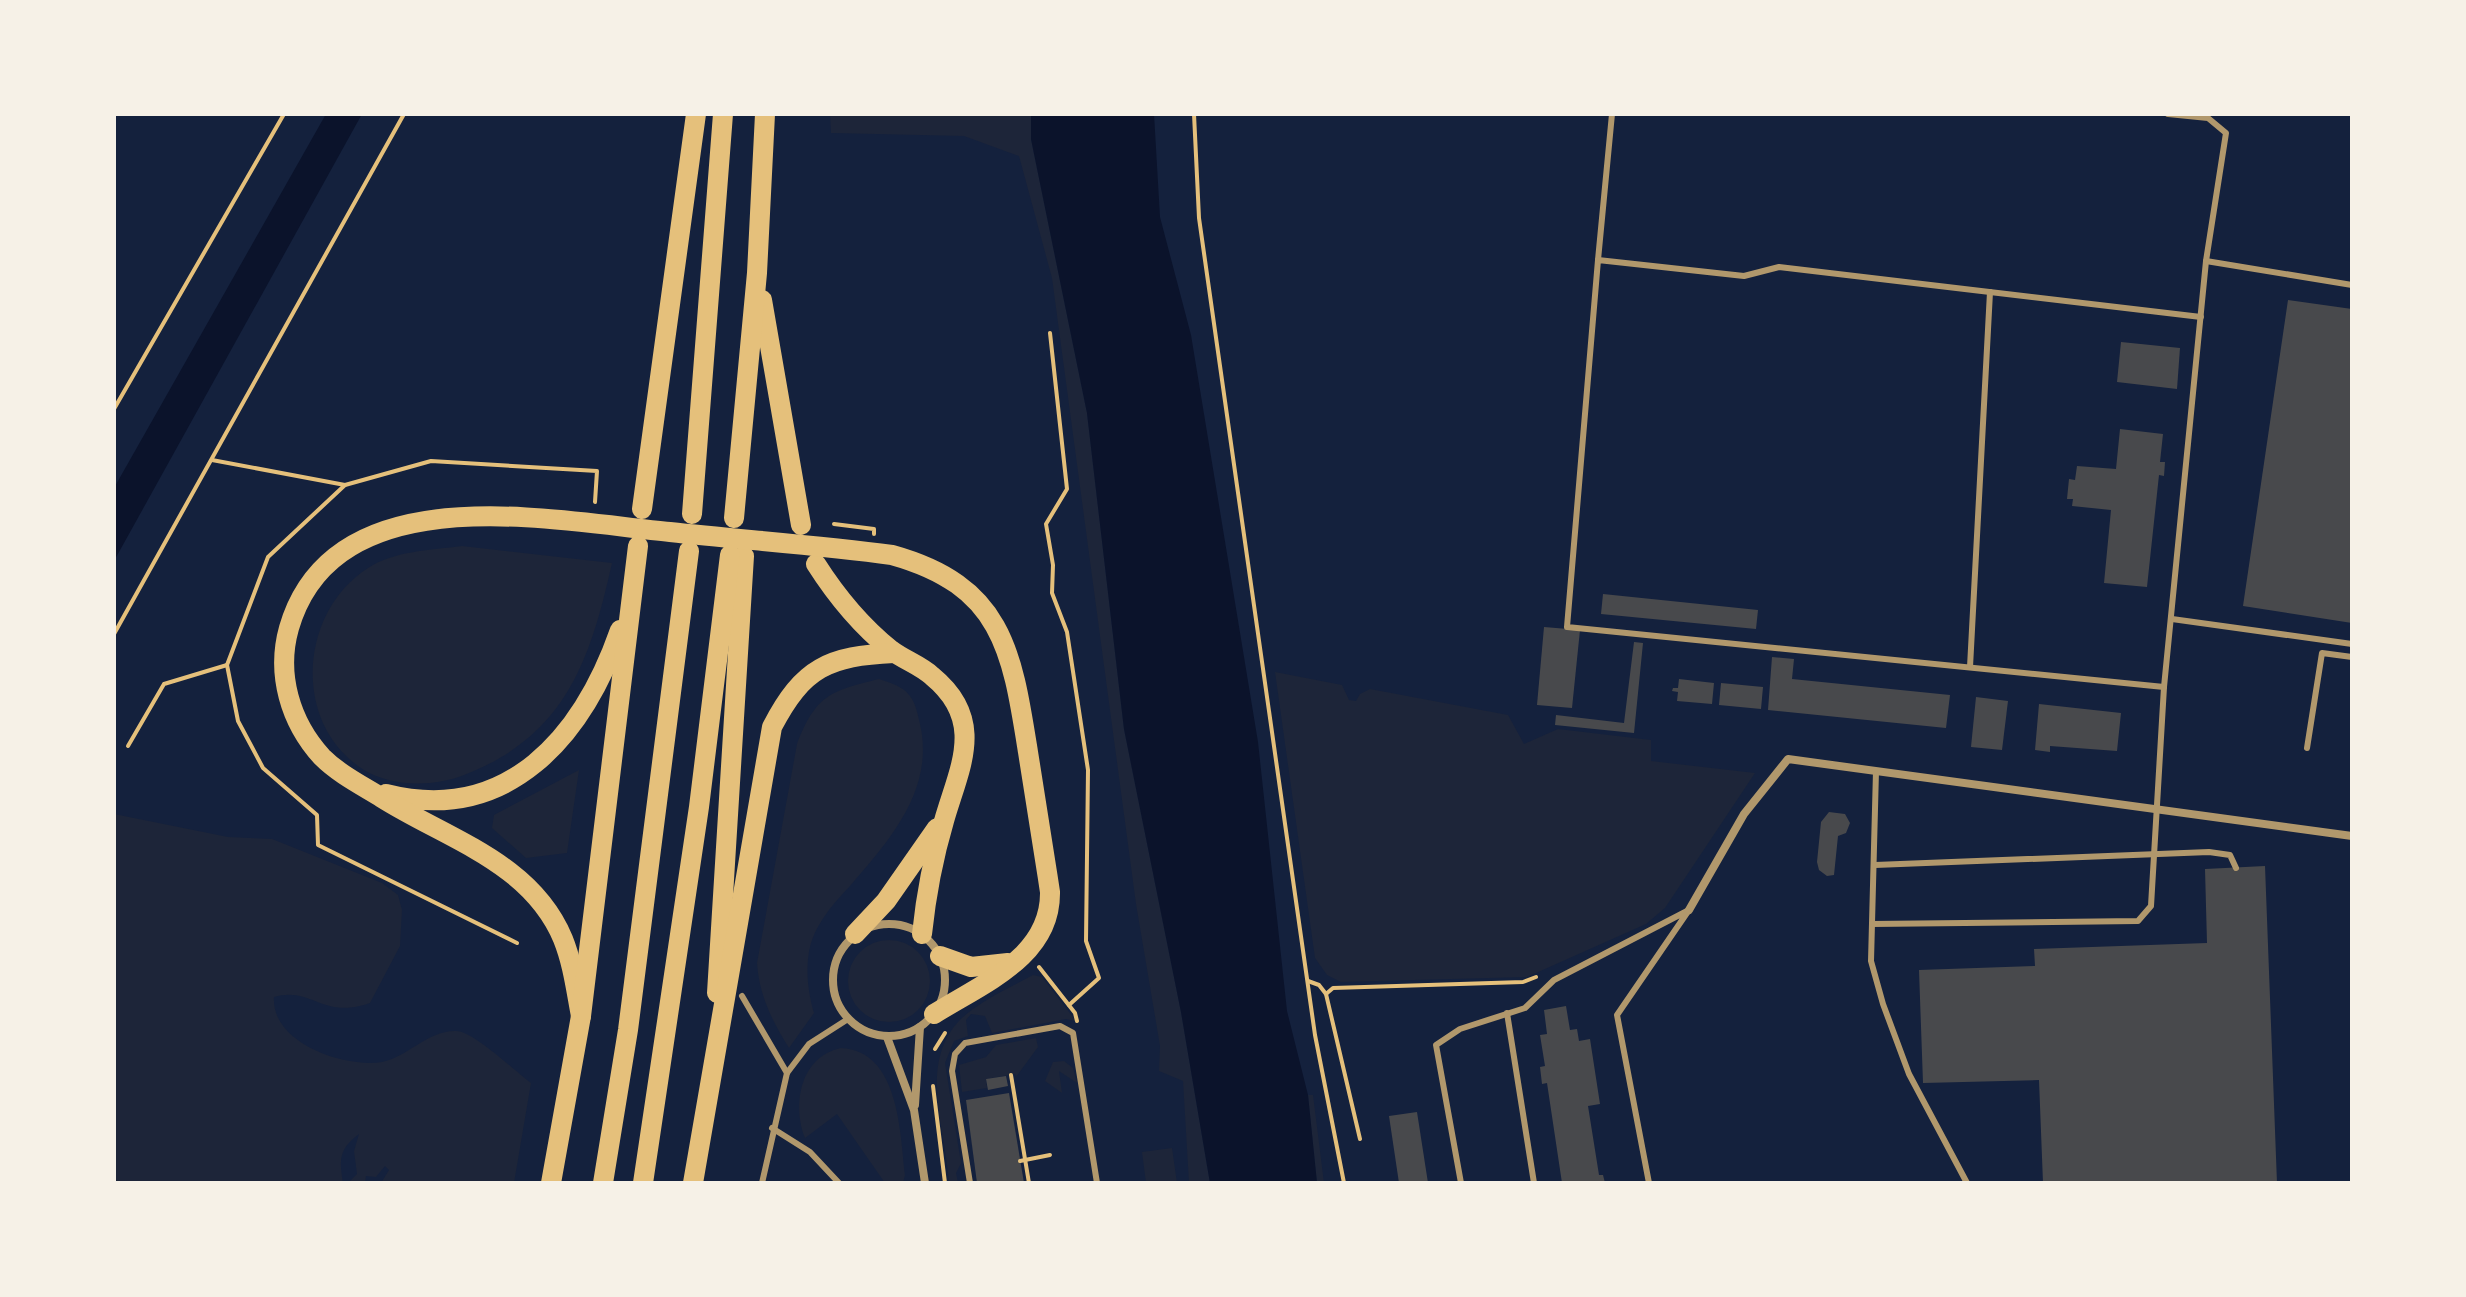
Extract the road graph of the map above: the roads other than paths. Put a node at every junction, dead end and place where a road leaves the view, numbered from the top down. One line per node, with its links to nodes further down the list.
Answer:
1 (696, 114): 12 (highway)
2 (723, 114): 13 (highway)
3 (765, 114): 8 (highway)
4 (1612, 114): 6 (lane)
5 (2168, 114): 7 (lane)
6 (1598, 260): 10 (lane); 24 (lane)
7 (2206, 261): 9 (lane); 11 (lane)
8 (757, 273): 14 (highway); 15 (highway)
9 (2352, 285)
10 (1990, 292): 11 (lane); 24 (lane)
11 (2201, 317): 20 (lane)
12 (642, 509)
13 (692, 514)
14 (734, 518)
15 (801, 525)
16 (638, 546): 19 (highway)
17 (689, 551): 52 (highway)
18 (816, 564): 22 (highway)
19 (636, 568): 28 (highway); 43 (highway)
20 (2172, 619): 21 (lane); 25 (lane)
21 (2352, 644)
22 (894, 653): 30 (highway); 47 (highway)
23 (2352, 657): 26 (lane)
24 (1970, 667): 25 (lane)
25 (2164, 687): 29 (lane)
26 (2307, 748)
27 (1876, 771): 29 (street); 33 (lane); 35 (street)
28 (367, 789): 40 (highway); 43 (highway)
29 (2155, 810): 31 (street); 32 (lane)
30 (944, 818): 37 (highway); 38 (highway)
31 (2352, 836)
32 (2156, 857): 33 (lane); 34 (lane); 36 (lane)
33 (1875, 865): 36 (lane)
34 (2236, 868)
35 (1689, 910): 42 (lane); 62 (lane)
36 (1872, 924): 63 (lane)
37 (855, 934): 38 (street); 44 (street)
38 (922, 934): 39 (street)
39 (940, 956): 40 (highway); 45 (street)
40 (1016, 961): 45 (highway)
41 (742, 996): 48 (lane)
42 (1507, 1013): 60 (lane); 61 (lane)
43 (581, 1016): 51 (highway)
44 (848, 1019): 46 (street); 48 (lane)
45 (927, 1020): 46 (street); 49 (street)
46 (887, 1037): 49 (street)
47 (717, 1045): 53 (highway); 54 (highway)
48 (787, 1073): 50 (lane)
49 (914, 1110): 57 (street)
50 (772, 1128): 55 (lane); 56 (lane)
51 (551, 1183)
52 (603, 1183)
53 (643, 1183)
54 (693, 1183)
55 (762, 1183)
56 (839, 1183)
57 (925, 1183)
58 (970, 1183): 59 (lane)
59 (1097, 1183)
60 (1461, 1183)
61 (1534, 1183)
62 (1649, 1183)
63 (1967, 1183)

